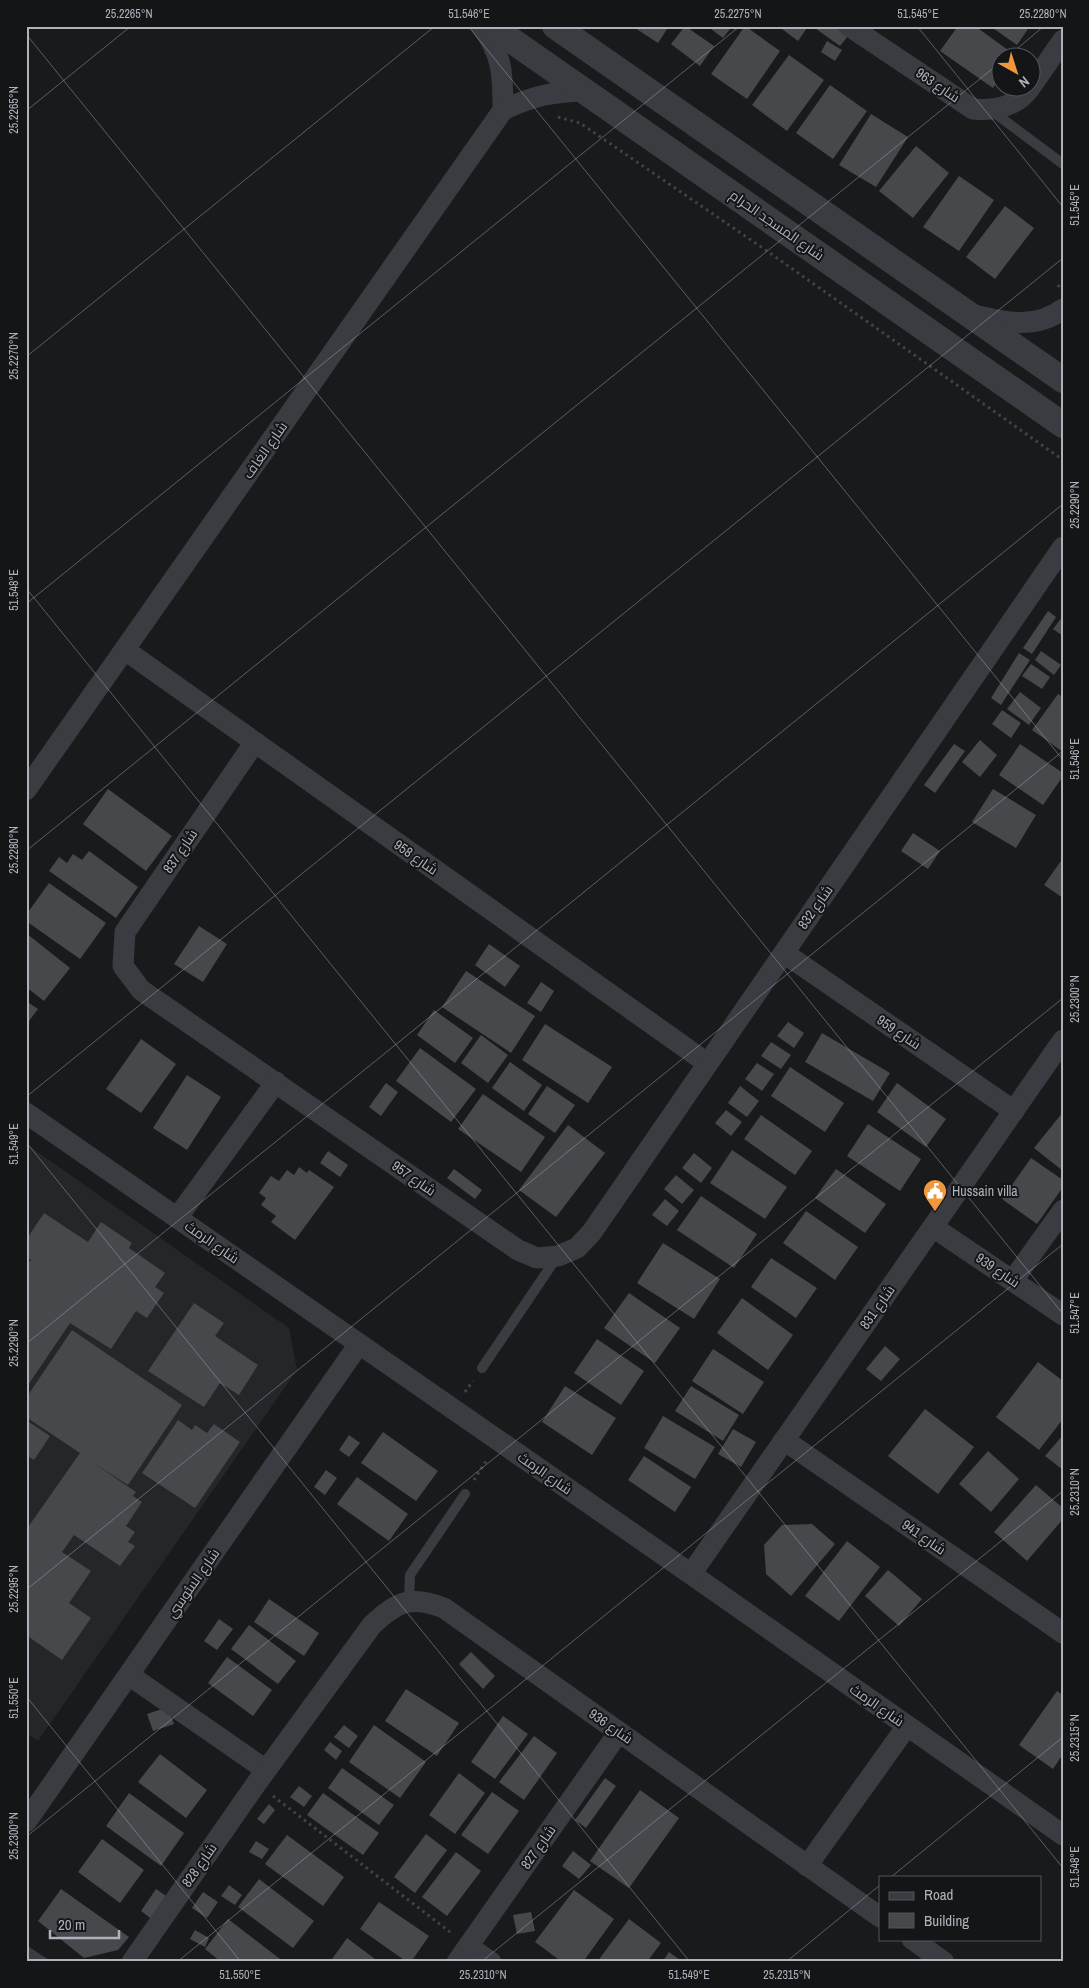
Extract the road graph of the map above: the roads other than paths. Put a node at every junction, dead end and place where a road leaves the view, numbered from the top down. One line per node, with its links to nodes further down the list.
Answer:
1 (481, 26): 9 (street)
2 (491, 26): 7 (street, شارع المسجد الحرام)
3 (555, 26): 13 (street)
4 (849, 26): 10 (street, شارع 963)
5 (1063, 40): 6 (street)
6 (1042, 70)
7 (584, 91): 9 (street, شارع الغاف); 15 (street, شارع المسجد الحرام)
8 (1020, 98): 10 (street)
9 (503, 110): 17 (street, شارع الغاف)
10 (991, 110): 11 (lane)
11 (1063, 164)
12 (1063, 310): 13 (street)
13 (967, 314): 14 (street)
14 (1063, 380)
15 (1063, 425)
16 (1063, 547): 20 (street, شارع 832)
17 (125, 650): 18 (street, شارع 958); 19 (street, شارع الغاف)
18 (255, 742): 21 (street, شارع 837); 23 (street, شارع 958)
19 (26, 790)
20 (784, 953): 23 (street, شارع 832); 25 (street, شارع 959)
21 (123, 966): 24 (street, شارع 957)
22 (1063, 1040): 25 (street, شارع 831)
23 (707, 1063): 30 (street, شارع 832)
24 (276, 1082): 28 (street); 30 (street, شارع 957)
25 (1014, 1111): 29 (street, شارع 831)
26 (26, 1113): 28 (street, شارع الرمث)
27 (1063, 1210): 31 (street)
28 (177, 1218): 33 (street, شارع الرمث)
29 (933, 1227): 31 (street, شارع 939); 35 (street, شارع 831)
30 (558, 1256): 34 (lane)
31 (1013, 1280): 32 (street, شارع 939)
32 (1063, 1315)
33 (359, 1344): 37 (street, شارع الرمث); 40 (street, شارع السُّوسي)
34 (482, 1368)
35 (784, 1440): 37 (street, شارع 831); 39 (street, شارع 941)
36 (465, 1494): 38 (lane)
37 (692, 1574): 41 (street, شارع الرمث)
38 (409, 1601): 42 (street, شارع 936); 43 (street, شارع 828)
39 (1063, 1633)
40 (129, 1675): 43 (street); 44 (street, شارع السُّوسي)
41 (907, 1726): 45 (street, شارع الرمث); 46 (street)
42 (619, 1732): 46 (street, شارع 936); 50 (street, شارع 827)
43 (261, 1777): 52 (street, شارع 828)
44 (28, 1818)
45 (1063, 1835)
46 (807, 1866): 47 (street, شارع 936)
47 (879, 1916)
48 (913, 1940): 54 (street)
49 (26, 1951): 51 (lane)
50 (463, 1954): 53 (street)
51 (43, 1962)
52 (132, 1962)
53 (491, 1962)
54 (944, 1962)

